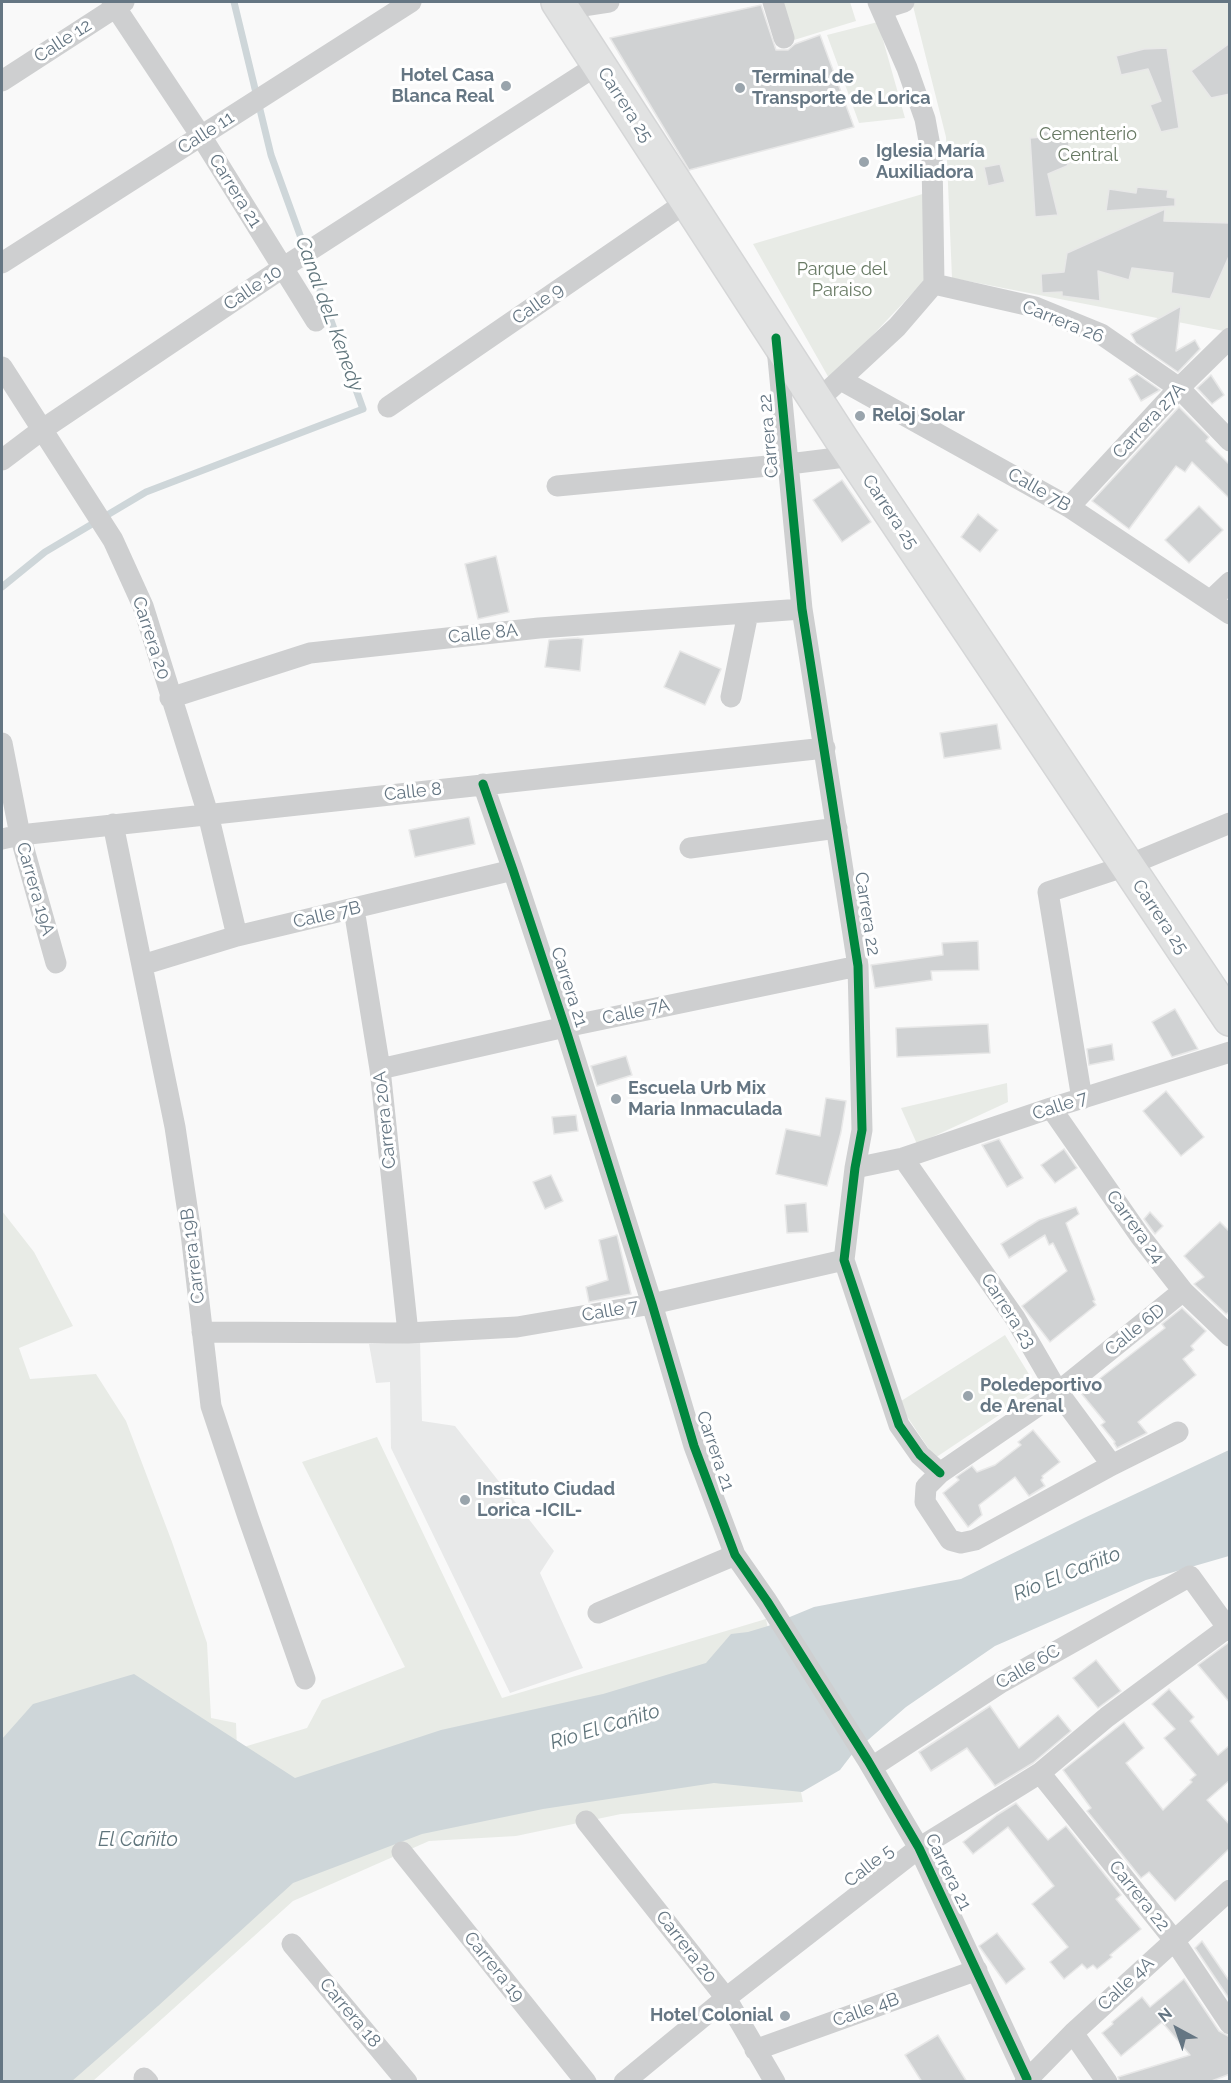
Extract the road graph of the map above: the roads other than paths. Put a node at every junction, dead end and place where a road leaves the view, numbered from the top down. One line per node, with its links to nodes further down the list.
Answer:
1 (411, 2): 11 (street, Calle 11)
2 (609, 2): 6 (street)
3 (773, 2): 8 (street)
4 (904, 2): 7 (street)
5 (117, 3): 10 (street, Calle 12); 11 (street, Carrera 21)
6 (561, 5): 9 (main road, Carrera 25)
7 (880, 5): 15 (street)
8 (784, 38)
9 (599, 64): 12 (main road, Carrera 25); 14 (street, Calle 10)
10 (2, 81)
11 (201, 136): 13 (street, Calle 11); 14 (street, Carrera 21)
12 (688, 201): 17 (main road, Carrera 25); 23 (street, Calle 9)
13 (2, 263)
14 (289, 264): 16 (street, Carrera 21); 24 (street, Calle 10)
15 (934, 284): 20 (street); 21 (street, Carrera 26)
16 (316, 321)
17 (777, 338): 22 (main road, Carrera 25); 28 (street, Carrera 22)
18 (1230, 338): 21 (street, Carrera 27A)
19 (2, 367): 24 (street, Carrera 20)
20 (841, 380): 22 (street); 30 (street, Calle 7B)
21 (1179, 388): 25 (street, Carrera 26); 30 (street, Carrera 27A)
22 (817, 402): 26 (main road, Carrera 25)
23 (388, 407)
24 (43, 429): 27 (street, Calle 10); 37 (street, Carrera 20)
25 (1230, 441)
26 (853, 456): 28 (street); 47 (main road, Carrera 25)
27 (2, 460)
28 (789, 464): 29 (street); 33 (street, Carrera 22)
29 (557, 486)
30 (1069, 507): 32 (street, Calle 7B)
31 (1230, 582): 32 (street)
32 (1211, 600): 35 (street, Calle 7B)
33 (802, 609): 34 (street, Calle 8A); 39 (street, Carrera 22)
34 (748, 613): 36 (street); 37 (street, Calle 8A)
35 (1230, 614)
36 (731, 697)
37 (170, 698): 41 (street, Carrera 20)
38 (2, 743): 45 (street, Carrera 19A)
39 (825, 748): 40 (street, Calle 8); 44 (street, Carrera 22)
40 (483, 784): 41 (street, Calle 8); 48 (street, Carrera 21)
41 (208, 814): 43 (street, Calle 8); 50 (street, Carrera 20)
42 (1230, 823): 47 (street)
43 (113, 824): 45 (street, Calle 8); 52 (street, Carrera 19B)
44 (837, 828): 46 (street); 53 (street, Carrera 22)
45 (11, 837): 51 (street, Carrera 19A)
46 (690, 848)
47 (1126, 866): 54 (main road, Carrera 25); 58 (street)
48 (513, 870): 49 (street, Calle 7B); 55 (street, Carrera 21)
49 (354, 909): 50 (street, Calle 7B); 57 (street, Carrera 20A)
50 (237, 936): 52 (street, Calle 7B)
51 (56, 963)
52 (142, 965): 65 (street, Carrera 19B)
53 (858, 966): 55 (street, Calle 7A); 61 (street, Carrera 22)
54 (1230, 1019)
55 (565, 1027): 57 (street, Calle 7A); 64 (street, Carrera 21)
56 (1230, 1052): 58 (street, Calle 7)
57 (380, 1069): 66 (street, Carrera 20A)
58 (1082, 1098): 59 (street, Calle 7)
59 (1051, 1108): 60 (street, Calle 7); 63 (street, Carrera 24)
60 (903, 1158): 61 (street, Calle 7); 68 (street, Carrera 23)
61 (855, 1168): 62 (street, Carrera 22)
62 (844, 1260): 64 (street, Calle 7); 71 (street, Carrera 22)
63 (1183, 1291): 67 (street, Carrera 24); 68 (street, Calle 6D)
64 (652, 1304): 66 (street, Calle 7); 72 (street, Carrera 21)
65 (202, 1332): 66 (street, Calle 7); 75 (street, Carrera 19B)
66 (408, 1333)
67 (1230, 1336)
68 (1058, 1392): 70 (street, Carrera 23); 71 (street, Calle 6D)
69 (1178, 1432): 70 (street)
70 (1112, 1465): 71 (street)
71 (940, 1473)
72 (735, 1555): 73 (street); 76 (street, Carrera 21)
73 (598, 1613)
74 (1229, 1628): 76 (street, Calle 6C); 77 (street, Calle 5)
75 (305, 1678)
76 (870, 1764): 79 (street, Carrera 21)
77 (1040, 1773): 79 (street, Calle 5); 82 (street, Carrera 22)
78 (586, 1821): 85 (street, Carrera 20)
79 (919, 1848): 84 (street, Carrera 21); 85 (street, Calle 5)
80 (402, 1852): 92 (street, Carrera 19)
81 (1230, 1890): 82 (street, Calle 4A)
82 (1174, 1940): 86 (street, Carrera 22); 87 (street, Calle 4A)
83 (292, 1944): 91 (street, Carrera 18)
84 (977, 1970): 88 (street, Calle 4B); 89 (street, Carrera 21)
85 (726, 1998): 88 (street, Carrera 20); 90 (street, Calle 5)
86 (1230, 2024)
87 (1073, 2033): 89 (street, Calle 4A); 94 (street)
88 (755, 2050): 93 (street, Carrera 20)
89 (1026, 2080)
90 (626, 2081)
91 (407, 2082)
92 (586, 2082)
93 (775, 2082)
94 (1107, 2082)

